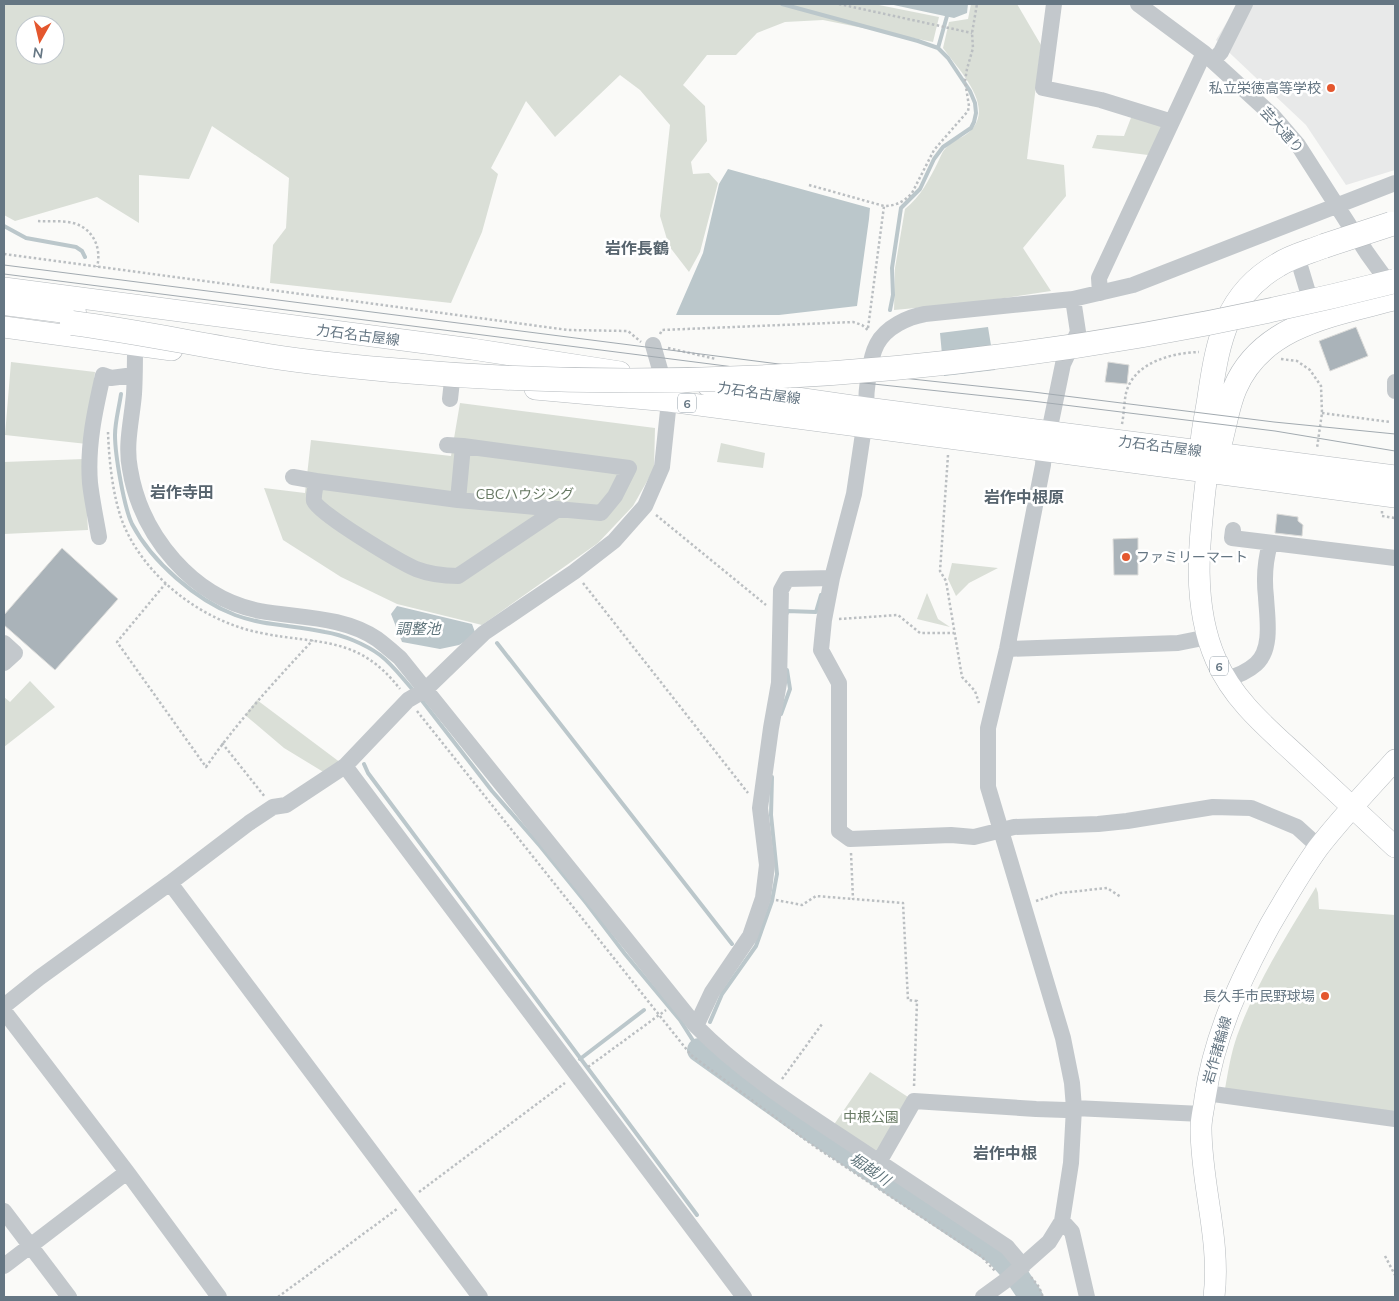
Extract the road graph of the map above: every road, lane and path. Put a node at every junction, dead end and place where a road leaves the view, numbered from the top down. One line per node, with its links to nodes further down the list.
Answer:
1 (838, 4): 6 (path)
2 (977, 4): 6 (path)
3 (1054, 4): 8 (street)
4 (1138, 4): 7 (street, 芸大通り)
5 (1244, 4): 7 (street)
6 (972, 33): 11 (path)
7 (1208, 57): 8 (street); 12 (street, 芸大通り)
8 (1172, 122): 21 (street)
9 (1395, 182): 12 (street)
10 (809, 185): 11 (path)
11 (884, 206): 29 (path)
12 (1338, 206): 19 (street, 芸大通り); 21 (street)
13 (38, 221): 17 (path)
14 (1393, 224): 16 (highway, bridge)
15 (4, 254): 17 (path)
16 (1297, 256): 27 (street); 49 (highway)
17 (95, 266): 32 (path)
18 (1395, 269): 26 (highway)
19 (1395, 282): 26 (highway, bridge)
20 (4, 288): 37 (main road, 力石名古屋線 / 6)
21 (1100, 293): 23 (street)
22 (1395, 298): 27 (highway)
23 (1073, 299): 30 (street); 47 (street)
24 (4, 303): 26 (highway)
25 (4, 314): 26 (highway)
26 (73, 317)
27 (1316, 320): 49 (highway)
28 (4, 327): 31 (main road, 力石名古屋線 / 6)
29 (868, 328): 30 (path); 32 (path)
30 (878, 342): 42 (street)
31 (135, 345): 36 (street); 40 (main road, 力石名古屋線 / 6)
32 (653, 345): 35 (path); 37 (street)
33 (1204, 351): 44 (path)
34 (1273, 358): 41 (path)
35 (718, 360)
36 (134, 375): 59 (street); 74 (street)
37 (663, 379): 40 (street); 42 (main road, 力石名古屋線 / 6)
38 (1395, 382): 39 (street)
39 (1395, 391)
40 (669, 400): 42 (main road, 力石名古屋線 / 6); 55 (street)
41 (1322, 413): 43 (path); 48 (path)
42 (865, 418): 46 (main road, 力石名古屋線 / 6); 47 (main road, 力石名古屋線 / 6); 63 (street)
43 (1390, 422)
44 (1114, 423)
45 (108, 427): 64 (path)
46 (949, 438): 47 (main road, 力石名古屋線 / 6); 67 (path)
47 (1046, 442): 49 (main road, 力石名古屋線 / 6); 71 (street)
48 (1317, 448)
49 (1209, 459): 50 (main road, 力石名古屋線 / 6); 53 (main road, 力石名古屋線 / 6); 68 (main road, 力石名古屋線 / 6)
50 (1395, 476)
51 (293, 477): 52 (street)
52 (316, 481): 54 (street); 56 (street)
53 (1382, 499): 57 (path)
54 (458, 500): 56 (street); 56 (street)
55 (645, 506): 62 (street); 65 (path)
56 (558, 509)
57 (1395, 518)
58 (1233, 530): 60 (street)
59 (99, 537)
60 (1270, 544): 61 (street); 73 (street)
61 (1395, 558)
62 (574, 572): 74 (street); 81 (path)
63 (832, 578): 65 (street); 66 (street)
64 (166, 583): 69 (path); 77 (path)
65 (780, 616): 81 (street)
66 (824, 620): 67 (path); 84 (street)
67 (954, 633): 76 (path)
68 (1208, 637): 71 (street); 73 (main road, 力石名古屋線 / 6)
69 (313, 640): 75 (path); 77 (path)
70 (4, 643): 72 (street)
71 (1007, 649): 76 (street)
72 (4, 663)
73 (1226, 679): 82 (main road, 力石名古屋線 / 6)
74 (425, 690): 75 (street); 96 (street)
75 (408, 700): 79 (street); 94 (path)
76 (988, 728): 83 (street)
77 (222, 743): 80 (path)
78 (1395, 760): 82 (main road, 岩作諸輪線)
79 (344, 766): 80 (street); 97 (street)
80 (273, 807): 87 (street)
81 (760, 808): 89 (street)
82 (1352, 808): 85 (main road, 岩作諸輪線); 86 (main road)
83 (1001, 829): 84 (street); 85 (street); 91 (street)
84 (850, 839): 90 (path)
85 (1319, 847): 99 (main road, 岩作諸輪線)
86 (1395, 847)
87 (170, 883): 92 (street); 106 (street)
88 (1121, 897): 91 (path)
89 (763, 898): 90 (path); 96 (street)
90 (854, 899): 100 (path)
91 (1024, 905): 101 (street)
92 (4, 1006)
93 (4, 1011): 105 (street)
94 (659, 1015): 97 (path); 114 (path)
95 (822, 1024): 98 (path)
96 (696, 1026): 98 (street)
97 (576, 1075): 106 (path); 119 (street)
98 (774, 1090): 104 (street)
99 (1206, 1093): 102 (main road, 岩作諸輪線); 103 (street)
100 (914, 1101): 101 (street); 104 (street)
101 (1074, 1108): 102 (street); 108 (street)
102 (1202, 1114): 123 (main road, 岩作諸輪線)
103 (1395, 1119)
104 (879, 1162): 112 (street)
105 (127, 1172): 109 (street); 116 (street)
106 (408, 1201): 117 (path); 118 (street)
107 (4, 1211): 109 (street)
108 (1062, 1221): 112 (street); 122 (street)
109 (30, 1247): 111 (street); 115 (street)
110 (1385, 1256): 113 (path)
111 (4, 1266)
112 (1023, 1266): 114 (street); 121 (path)
113 (1395, 1276)
114 (1004, 1281): 120 (street)
115 (69, 1297)
116 (219, 1297)
117 (278, 1297)
118 (480, 1297)
119 (744, 1297)
120 (982, 1297)
121 (1042, 1297)
122 (1087, 1297)
123 (1214, 1297)

